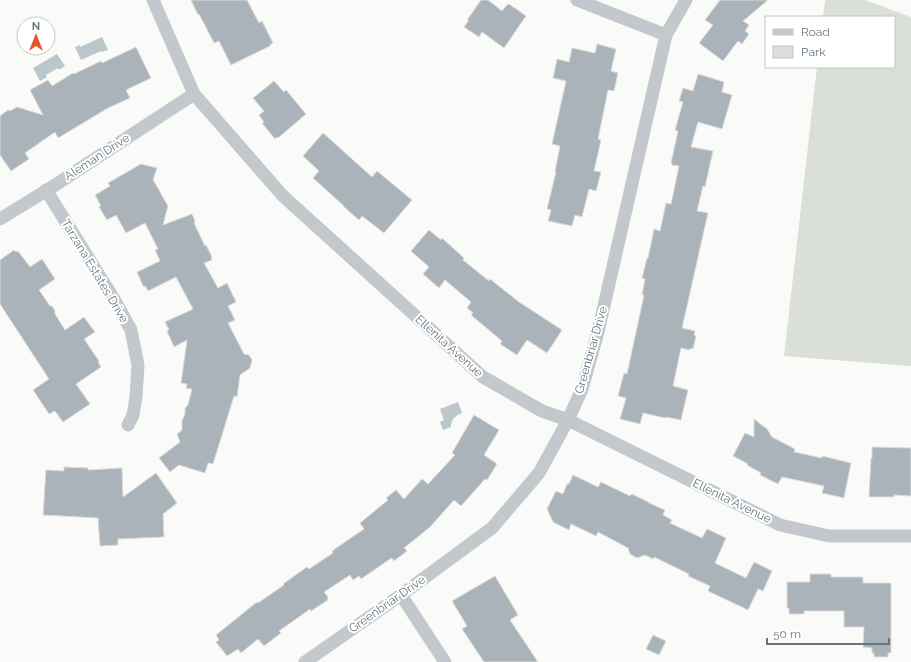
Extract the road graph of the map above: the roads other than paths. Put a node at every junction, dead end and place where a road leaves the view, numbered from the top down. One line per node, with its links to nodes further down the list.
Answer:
1 (153, 0): 5 (street, Ellenita Avenue)
2 (577, 0): 4 (street)
3 (686, 0): 4 (street, Greenbriar Drive)
4 (666, 35): 8 (street, Greenbriar Drive)
5 (194, 94): 6 (street, Aleman Drive); 8 (street, Ellenita Avenue)
6 (46, 190): 7 (street, Aleman Drive); 9 (street, Tarzana Estates Drive)
7 (0, 219)
8 (568, 420): 10 (street, Ellenita Avenue); 11 (street, Greenbriar Drive)
9 (128, 425)
10 (911, 536)
11 (401, 595): 12 (street, Greenbriar Drive); 13 (street)
12 (305, 662)
13 (445, 662)

